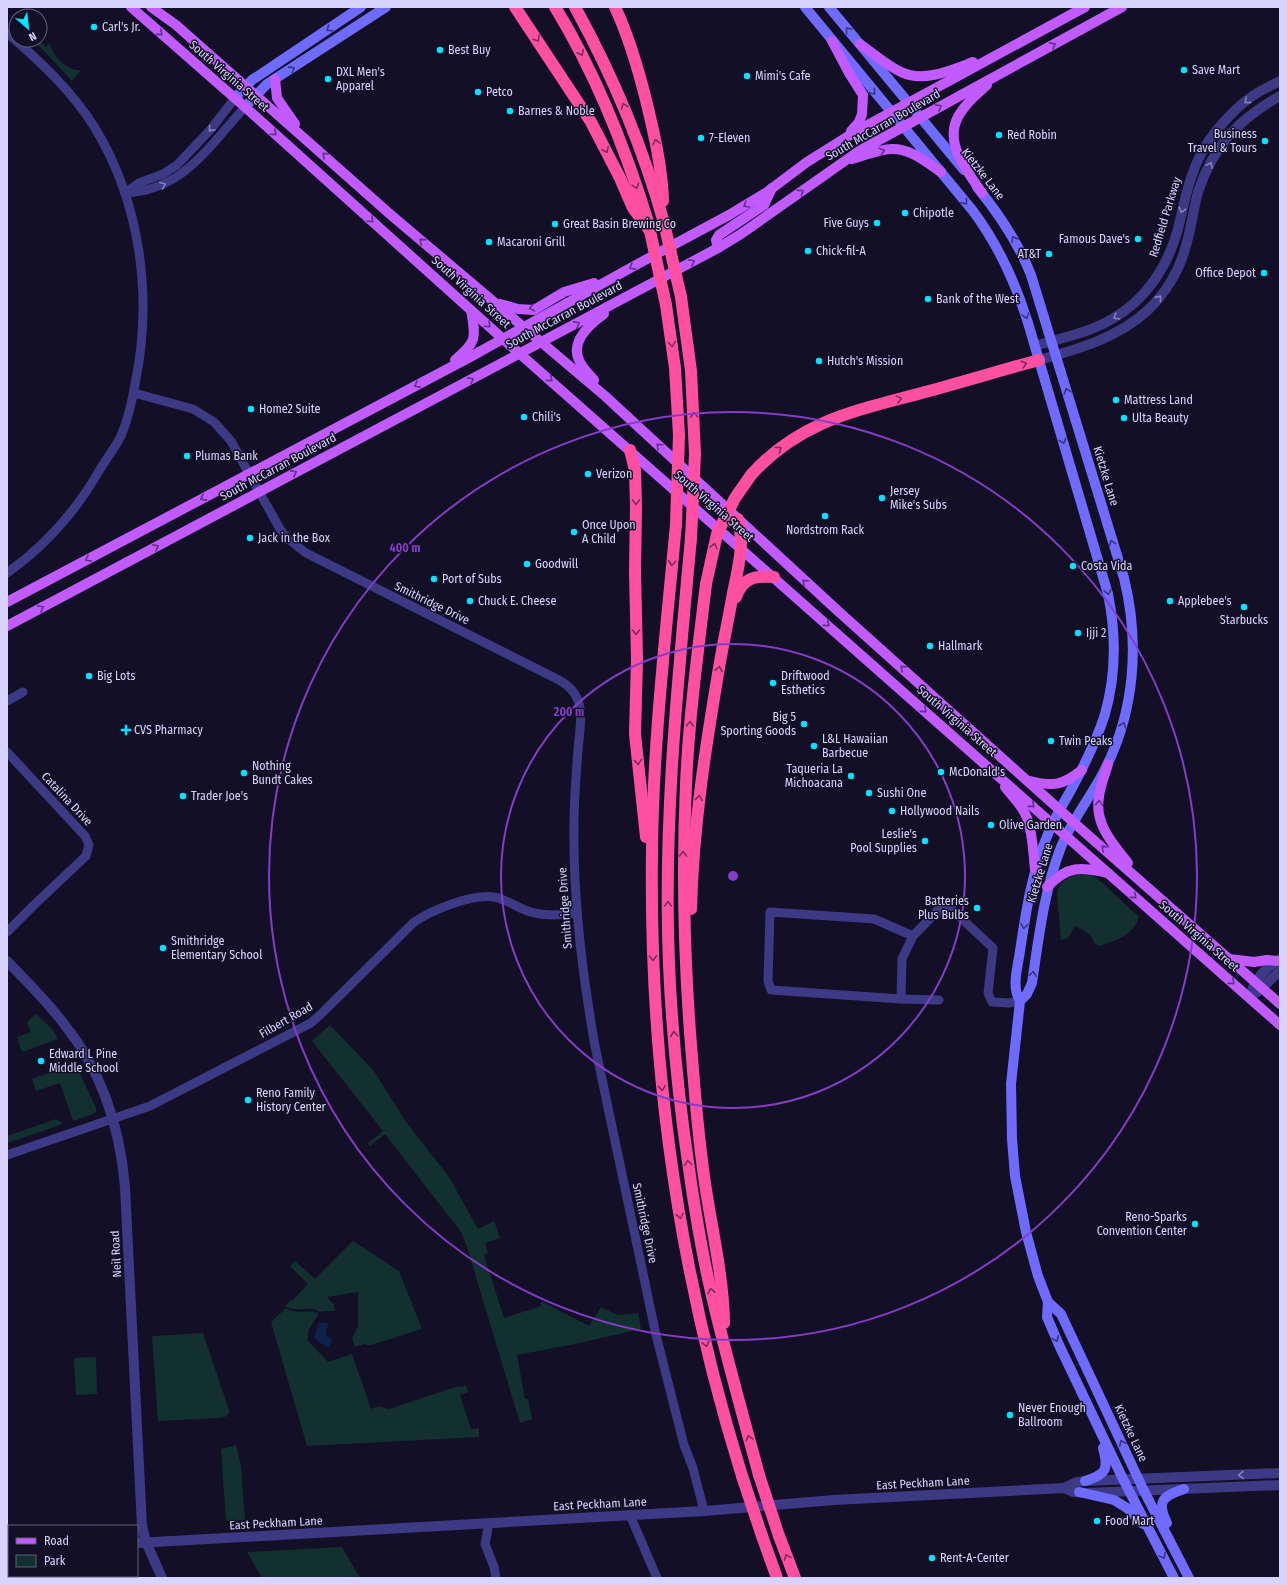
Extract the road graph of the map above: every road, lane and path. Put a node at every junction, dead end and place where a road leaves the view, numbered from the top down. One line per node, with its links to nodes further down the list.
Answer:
1 (131, 7): 21 (main road, South Virginia Street, one-way to 21)
2 (151, 7): 21 (main road, South Virginia Street)
3 (361, 7): 21 (main road, one-way to 21)
4 (386, 7): 19 (main road, one-way to 4)
5 (515, 7): 36 (highway, one-way to 36)
6 (555, 7): 36 (highway, one-way to 36)
7 (575, 7): 35 (highway, one-way to 7)
8 (615, 7): 35 (highway, one-way to 8)
9 (805, 7): 15 (main road, Kietzke Lane)
10 (829, 7): 16 (main road, Kietzke Lane, one-way to 10)
11 (1085, 7): 17 (main road, South McCarran Boulevard)
12 (1122, 7): 13 (main road, South McCarran Boulevard)
13 (1104, 12): 18 (main road, South McCarran Boulevard, one-way to 13)
14 (7, 33): 33 (street)
15 (832, 41): 25 (main road, Kietzke Lane, one-way to 25); 28 (main road)
16 (860, 44): 17 (main road); 24 (main road, Kietzke Lane)
17 (1011, 48): 24 (main road, South McCarran Boulevard)
18 (997, 75): 26 (main road, South McCarran Boulevard, one-way to 18); 34 (main road)
19 (275, 79): 23 (main road); 29 (main road)
20 (1280, 81): 44 (street, Redfield Parkway, one-way to 44)
21 (240, 92): 23 (main road, South Virginia Street); 23 (main road, South Virginia Street); 33 (street, one-way to 33)
22 (1280, 96): 48 (street, Redfield Parkway, one-way to 22)
23 (250, 101): 29 (main road, South Virginia Street); 33 (street, one-way to 23); 41 (main road, South Virginia Street, one-way to 41)
24 (909, 103): 25 (main road, South McCarran Boulevard); 26 (main road, Kietzke Lane)
25 (891, 113): 27 (main road, Kietzke Lane); 28 (main road, South McCarran Boulevard)
26 (921, 117): 27 (main road, South McCarran Boulevard); 34 (main road, Kietzke Lane)
27 (904, 126): 30 (main road, South McCarran Boulevard); 31 (main road, Kietzke Lane)
28 (846, 137): 32 (main road, South McCarran Boulevard)
29 (309, 141): 40 (main road, South Virginia Street, one-way to 29)
30 (844, 160): 31 (main road, one-way to 31); 37 (main road, South McCarran Boulevard, one-way to 30)
31 (941, 172): 46 (main road, Kietzke Lane, one-way to 46)
32 (772, 188): 37 (main road); 38 (main road, South McCarran Boulevard, one-way to 38)
33 (125, 193): 51 (street)
34 (982, 193): 44 (main road, Kietzke Lane, one-way to 34)
35 (664, 223): 99 (highway, one-way to 35, bridge)
36 (650, 231): 80 (highway, one-way to 80, bridge)
37 (718, 248): 39 (main road, South McCarran Boulevard, one-way to 37)
38 (607, 280): 40 (main road, one-way to 40); 42 (main road, South McCarran Boulevard)
39 (628, 296): 45 (main road, South McCarran Boulevard, one-way to 39); 52 (main road)
40 (495, 302): 42 (main road, South Virginia Street)
41 (471, 310): 43 (main road, South Virginia Street, one-way to 43); 50 (main road)
42 (525, 327): 43 (main road, South McCarran Boulevard); 45 (main road, South Virginia Street)
43 (503, 339): 47 (main road, South Virginia Street); 50 (main road, South McCarran Boulevard)
44 (1052, 341): 46 (street, Redfield Parkway); 48 (main road, Kietzke Lane)
45 (543, 342): 47 (main road, South McCarran Boulevard); 52 (main road, South Virginia Street)
46 (1035, 346): 49 (main road, Kietzke Lane)
47 (521, 354): 53 (main road, South Virginia Street, one-way to 53); 55 (main road, South McCarran Boulevard, one-way to 47)
48 (1056, 355): 49 (street, Redfield Parkway); 68 (main road, Kietzke Lane, one-way to 48)
49 (1039, 360): 70 (main road, Kietzke Lane, one-way to 70); 95 (highway, one-way to 49, bridge)
50 (442, 372): 54 (main road, South McCarran Boulevard, one-way to 54)
51 (134, 392): 54 (street, Smithridge Drive); 58 (street)
52 (625, 414): 56 (main road, South Virginia Street, one-way to 52)
53 (630, 450): 57 (main road, South Virginia Street); 80 (highway, one-way to 80)
54 (250, 473): 55 (street, Smithridge Drive); 60 (main road, South McCarran Boulevard, one-way to 60)
55 (259, 491): 62 (main road, South McCarran Boulevard, one-way to 55); 81 (street, Smithridge Drive)
56 (738, 519): 57 (highway); 63 (main road, South Virginia Street, one-way to 56)
57 (742, 548): 59 (main road, South Virginia Street); 61 (highway)
58 (7, 573)
59 (774, 577): 61 (highway); 64 (main road, South Virginia Street, one-way to 64)
60 (7, 602)
61 (728, 617): 95 (highway, one-way to 61)
62 (7, 626)
63 (879, 648): 64 (main road); 71 (main road, South Virginia Street, one-way to 63)
64 (868, 660): 69 (main road, South Virginia Street, one-way to 69)
65 (24, 692): 66 (street)
66 (7, 701)
67 (7, 752): 82 (street, Catalina Drive)
68 (1108, 764): 73 (main road, Kietzke Lane); 78 (main road, one-way to 68)
69 (990, 768): 74 (main road, South Virginia Street, one-way to 74); 76 (main road)
70 (1082, 770): 71 (main road); 72 (main road, Kietzke Lane)
71 (1027, 780): 72 (main road, South Virginia Street)
72 (1060, 810): 73 (main road, South Virginia Street); 74 (main road, Kietzke Lane)
73 (1073, 822): 75 (main road, Kietzke Lane); 78 (main road, South Virginia Street, one-way to 73)
74 (1053, 823): 75 (main road, South Virginia Street); 76 (main road, Kietzke Lane)
75 (1066, 835): 77 (main road, South Virginia Street); 79 (main road, Kietzke Lane)
76 (1035, 869): 92 (main road, Kietzke Lane, one-way to 92)
77 (1109, 873): 79 (main road); 89 (main road, South Virginia Street, one-way to 89)
78 (1144, 884): 84 (main road, South Virginia Street)
79 (1047, 887): 92 (main road, Kietzke Lane, one-way to 79)
80 (652, 891): 120 (highway, one-way to 120, bridge)
81 (577, 913): 96 (street, Filbert Road); 111 (street, Smithridge Drive)
82 (7, 932)
83 (913, 936): 90 (street); 90 (street); 92 (street)
84 (1229, 959): 85 (main road); 88 (main road, South Virginia Street)
85 (1278, 960): 88 (street)
86 (7, 961): 96 (street, Neil Road)
87 (1280, 971): 88 (street)
88 (1258, 985): 89 (street); 93 (main road, South Virginia Street)
89 (1250, 998): 94 (main road, South Virginia Street)
90 (901, 999): 91 (street)
91 (939, 1000)
92 (1020, 1001): 98 (main road, Kietzke Lane)
93 (1280, 1004)
94 (1280, 1024)
95 (691, 1046): 99 (highway)
96 (113, 1118): 97 (street, Filbert Road); 115 (street, Neil Road)
97 (7, 1154)
98 (1048, 1302): 100 (main road, Kietzke Lane, one-way to 100); 103 (main road, Kietzke Lane, one-way to 98)
99 (724, 1342): 121 (highway, one-way to 99, bridge)
100 (1095, 1420): 102 (main road, Kietzke Lane); 104 (main road)
101 (1280, 1473): 103 (street, East Peckham Lane, one-way to 103)
102 (1123, 1479): 103 (street, East Peckham Lane); 104 (street, East Peckham Lane); 108 (main road, Kietzke Lane)
103 (1138, 1479): 109 (main road, Kietzke Lane)
104 (1085, 1481): 106 (street, East Peckham Lane)
105 (1280, 1486): 107 (street, East Peckham Lane)
106 (1064, 1488): 110 (street, East Peckham Lane); 111 (street, East Peckham Lane)
107 (1184, 1489): 109 (street, East Peckham Lane); 116 (main road)
108 (1129, 1491): 109 (street, East Peckham Lane); 110 (street, East Peckham Lane); 114 (main road, Kietzke Lane)
109 (1144, 1491): 116 (main road, Kietzke Lane)
110 (1079, 1492): 114 (main road)
111 (704, 1511): 112 (street, East Peckham Lane)
112 (630, 1515): 113 (street, East Peckham Lane); 119 (street)
113 (489, 1524): 115 (street, East Peckham Lane); 118 (street)
114 (1150, 1531): 122 (main road, Kietzke Lane, one-way to 122)
115 (141, 1543): 117 (street, Neil Road)
116 (1181, 1562): 123 (main road, Kietzke Lane)
117 (162, 1578)
118 (496, 1578)
119 (657, 1578)
120 (777, 1578)
121 (795, 1578)
122 (1174, 1578)
123 (1189, 1578)

